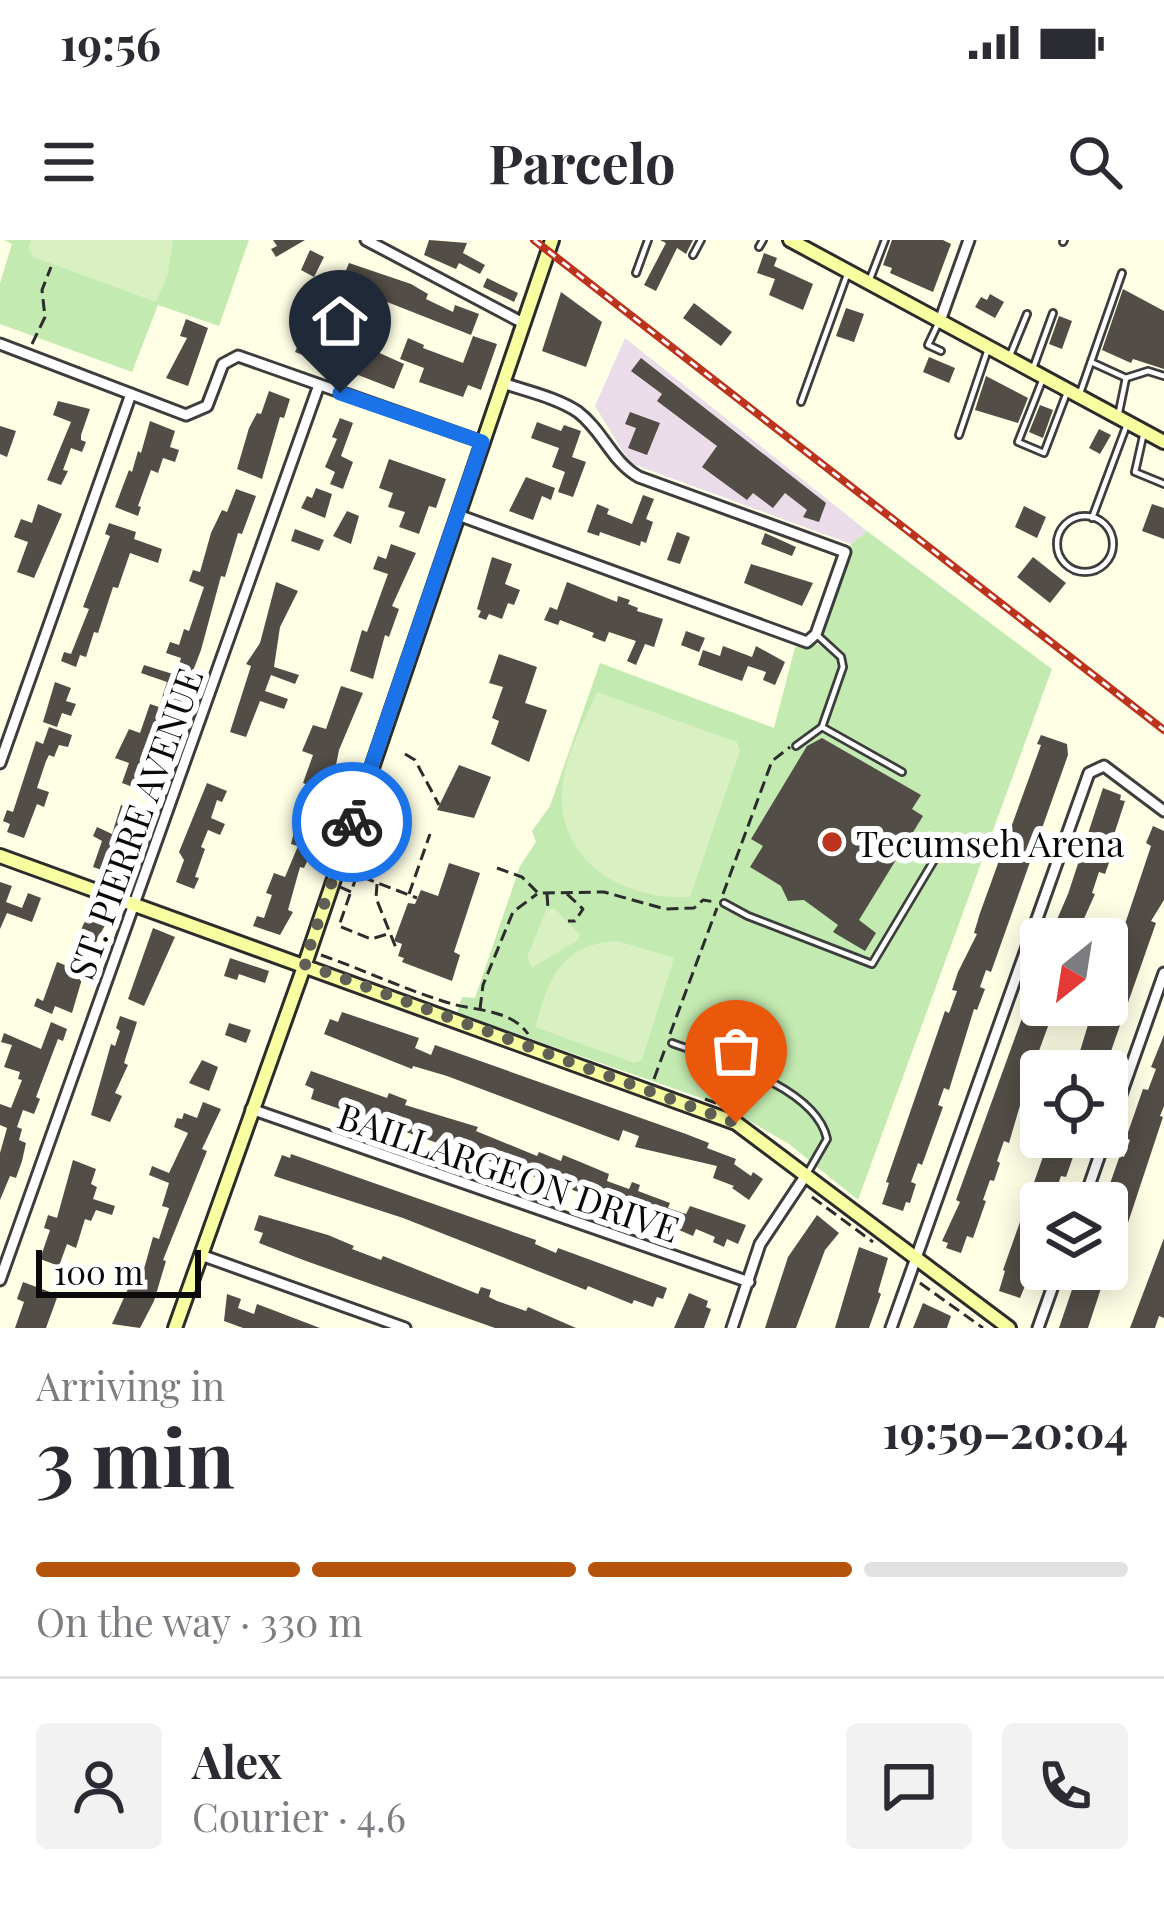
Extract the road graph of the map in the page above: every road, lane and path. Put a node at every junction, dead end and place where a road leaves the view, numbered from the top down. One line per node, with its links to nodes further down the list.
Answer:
1 (366, 240): 17 (street)
2 (552, 240): 17 (main road)
3 (648, 240): 11 (lane)
4 (701, 240): 8 (lane)
5 (790, 240): 10 (main road)
6 (885, 240): 13 (lane)
7 (969, 240): 16 (street)
8 (693, 255)
9 (51, 267): 21 (path)
10 (848, 272): 13 (main road); 31 (lane)
11 (636, 273)
12 (1122, 273): 23 (lane)
13 (868, 282): 16 (main road)
14 (1053, 313): 24 (lane)
15 (1028, 314): 22 (lane)
16 (940, 321): 19 (main road); 20 (lane)
17 (523, 323): 27 (main road)
18 (0, 344): 21 (street)
19 (988, 347): 22 (main road); 34 (lane)
20 (940, 351)
21 (28, 354): 30 (street)
22 (1009, 358): 24 (main road)
23 (1091, 362): 26 (lane); 29 (lane)
24 (1038, 374): 29 (main road); 29 (lane)
25 (1164, 376): 26 (lane)
26 (1126, 378): 32 (lane)
27 (503, 383): 35 (main road); 40 (street)
28 (319, 385): 30 (street); 35 (street); 62 (street, ST. PIERRE AVENUE)
29 (1074, 393): 32 (main road)
30 (131, 394): 45 (street)
31 (801, 402)
32 (1123, 419): 33 (main road); 39 (lane)
33 (1145, 431): 36 (main road); 37 (lane)
34 (958, 435)
35 (482, 442): 38 (main road)
36 (1164, 442)
37 (1164, 484)
38 (458, 515): 40 (street); 53 (main road)
39 (1091, 518): 39 (lane)
40 (811, 638): 41 (lane)
41 (821, 727): 43 (lane); 46 (lane)
42 (803, 736): 61 (path)
43 (796, 746)
44 (405, 754): 47 (path)
45 (0, 764)
46 (902, 772)
47 (439, 805)
48 (1164, 811): 78 (street)
49 (430, 834): 59 (path)
50 (942, 847): 61 (lane)
51 (0, 856): 62 (main road)
52 (497, 868): 56 (path)
53 (330, 883): 55 (path); 67 (main road)
54 (377, 883): 55 (path); 59 (path); 65 (path)
55 (351, 892): 65 (path)
56 (538, 892): 57 (path); 69 (path)
57 (547, 892): 58 (path); 63 (path)
58 (566, 893): 61 (path); 64 (path)
59 (409, 895): 60 (path)
60 (418, 898)
61 (722, 903): 72 (path)
62 (133, 904): 67 (main road); 80 (street, ST. PIERRE AVENUE)
63 (548, 908)
64 (568, 921)
65 (391, 933): 66 (path)
66 (396, 948)
67 (304, 964): 73 (main road); 74 (main road)
68 (1164, 974): 71 (street)
69 (480, 1009)
70 (671, 1043): 74 (lane)
71 (1128, 1076)
72 (653, 1081)
73 (251, 1109): 77 (main road); 81 (street, BAILLARGEON DRIVE)
74 (806, 1175): 78 (main road); 81 (street)
75 (812, 1197): 76 (path)
76 (881, 1247)
77 (202, 1255): 83 (street); 84 (main road)
78 (916, 1257): 79 (street); 90 (main road)
79 (910, 1274): 88 (street); 89 (path)
80 (0, 1280)
81 (749, 1282): 87 (street)
82 (1052, 1290): 91 (street)
83 (361, 1312): 85 (street); 86 (street)
84 (175, 1328)
85 (355, 1328)
86 (405, 1328)
87 (732, 1328)
88 (891, 1328)
89 (983, 1328)
90 (1009, 1328)
91 (1038, 1328)

